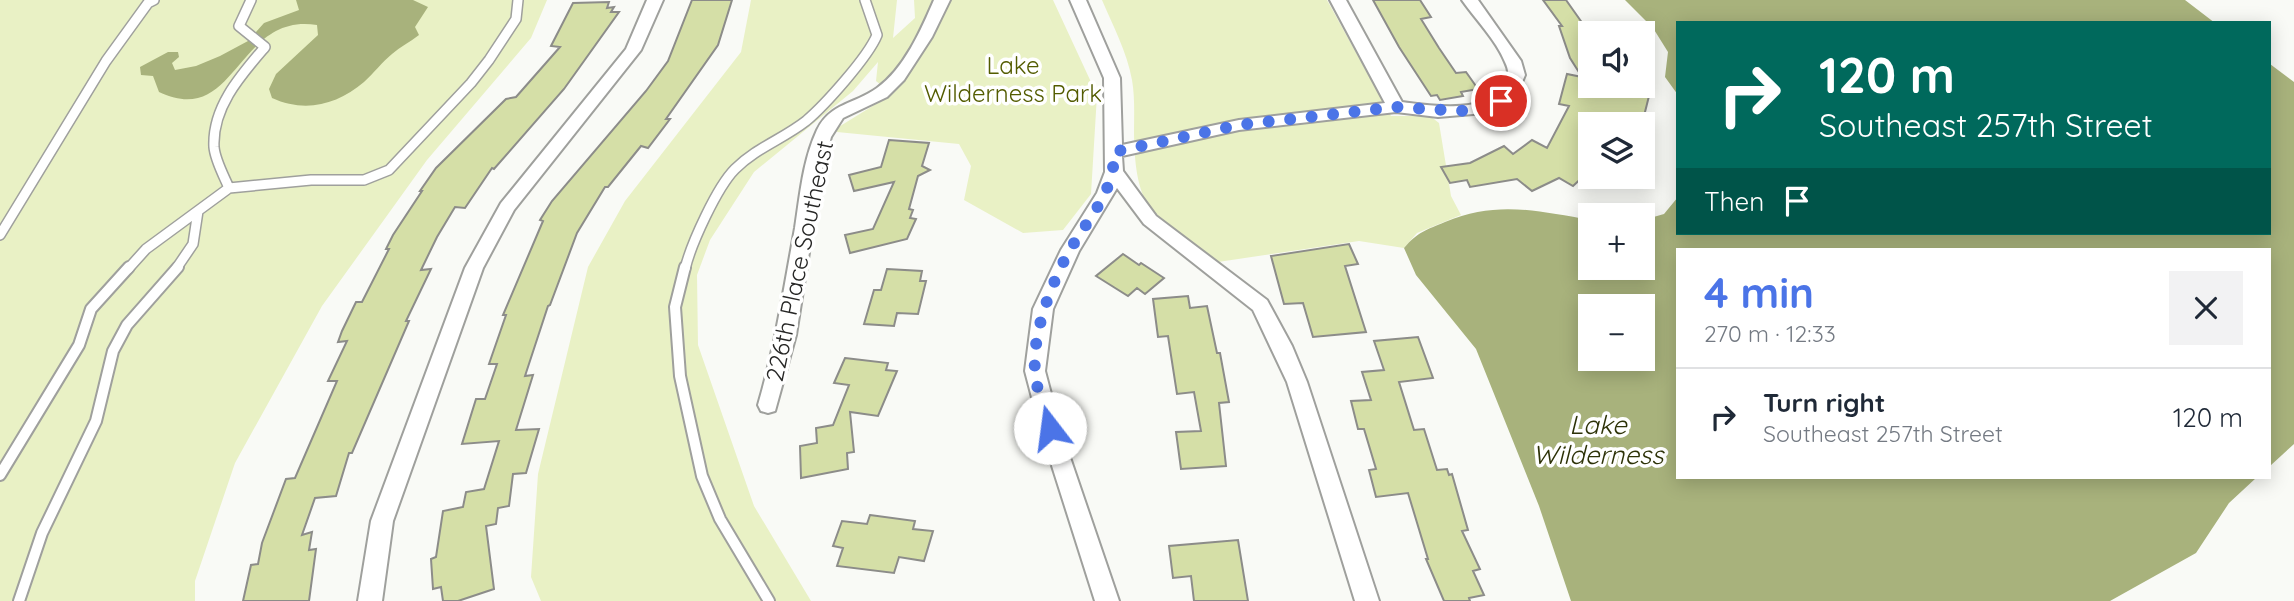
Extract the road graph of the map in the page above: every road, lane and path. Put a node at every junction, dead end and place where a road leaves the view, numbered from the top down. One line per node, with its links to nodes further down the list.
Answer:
1 (153, 0): 14 (lane)
2 (251, 0): 12 (lane)
3 (518, 0): 12 (lane)
4 (655, 0): 18 (street)
5 (865, 0): 19 (lane)
6 (942, 0): 15 (street, 226th Place Southeast)
7 (1078, 0): 11 (street)
8 (1338, 0): 10 (street)
9 (1471, 0): 10 (street)
10 (1396, 107): 11 (street)
11 (1114, 162): 20 (street); 21 (street)
12 (229, 188): 13 (lane)
13 (198, 211): 16 (lane); 17 (lane)
14 (0, 235)
15 (768, 405)
16 (0, 475)
17 (19, 601)
18 (370, 601)
19 (769, 601)
20 (1107, 601)
21 (1367, 601)

